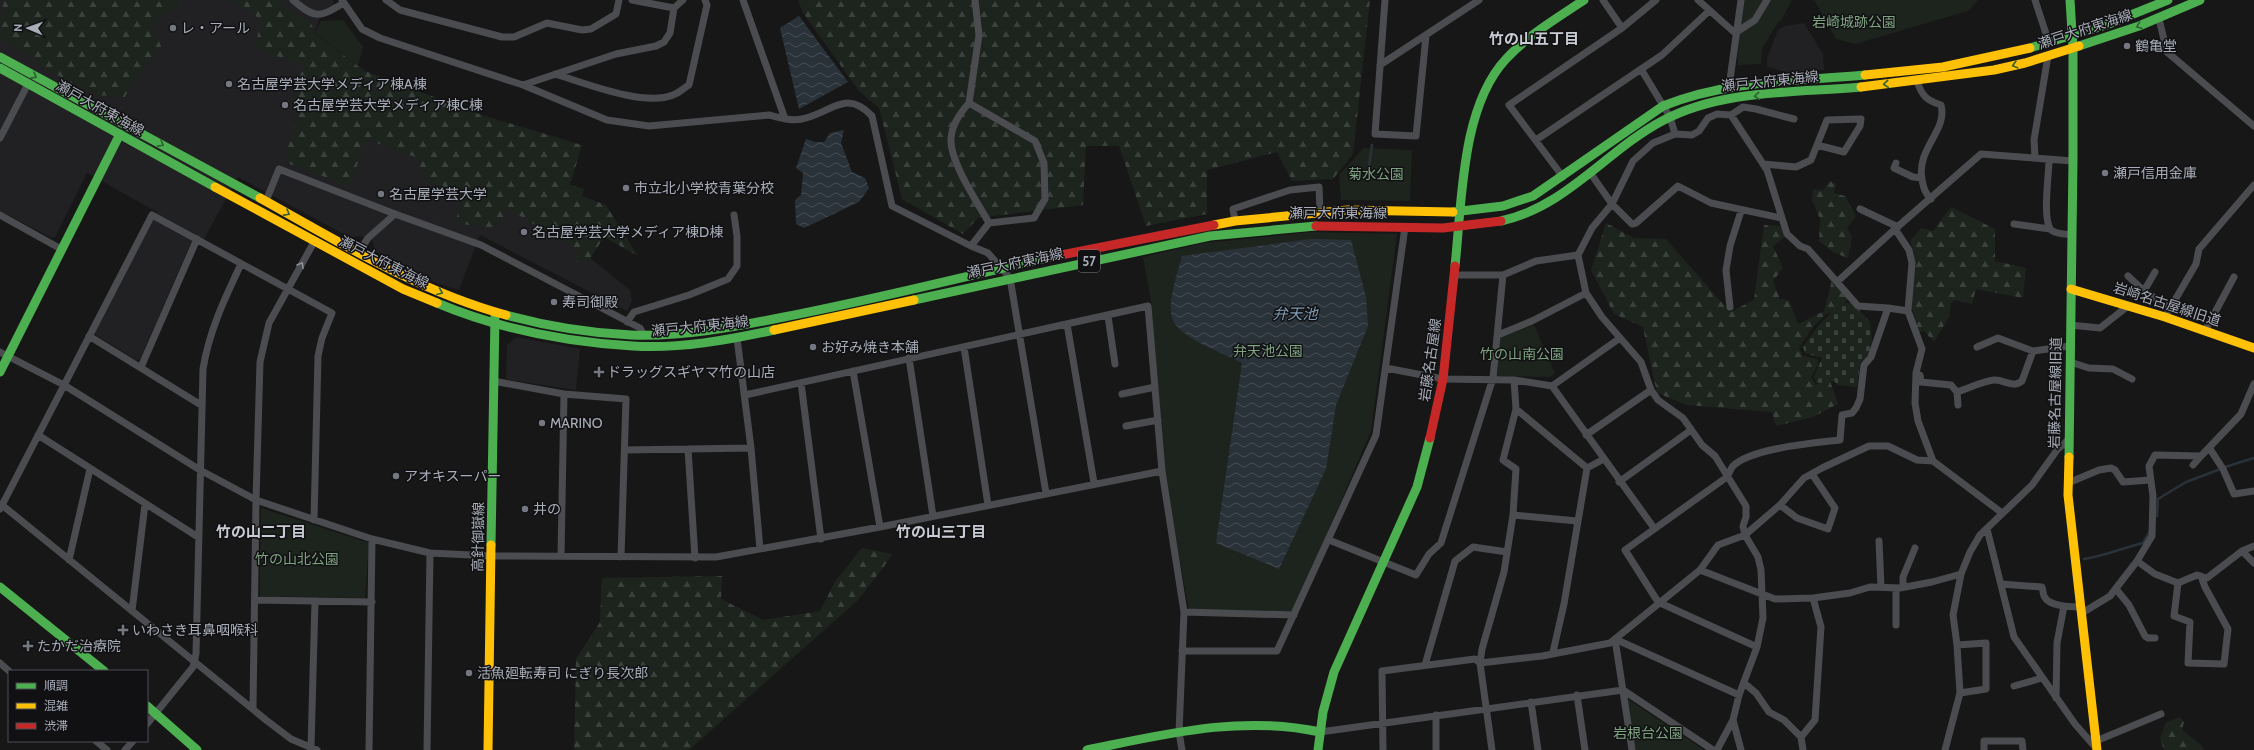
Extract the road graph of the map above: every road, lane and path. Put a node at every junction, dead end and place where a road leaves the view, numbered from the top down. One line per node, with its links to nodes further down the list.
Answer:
1 (293, 0): 21 (street)
2 (386, 0): 3 (street)
3 (619, 0)
4 (632, 0): 22 (street)
5 (683, 0): 22 (street)
6 (705, 0): 36 (street)
7 (743, 0): 46 (street)
8 (975, 0): 41 (street)
9 (1385, 0): 33 (street)
10 (1479, 0): 28 (street)
11 (1584, 0): 68 (main road, 岩藤名古屋線)
12 (1603, 0): 25 (street)
13 (1656, 0): 25 (street)
14 (1698, 0): 23 (street)
15 (1741, 0): 26 (street)
16 (1767, 0): 26 (street)
17 (2034, 0): 29 (street)
18 (2070, 0): 27 (main road, 岩藤名古屋線旧道)
19 (2168, 0): 27 (main road, 瀬戸大府東海線 / 57)
20 (2200, 0): 24 (main road, 瀬戸大府東海線 / 57)
21 (343, 2): 39 (street)
22 (674, 8): 36 (street)
23 (1709, 11): 26 (street); 35 (street)
24 (2159, 19): 30 (main road, 瀬戸大府東海線 / 57, one-way to 30); 47 (street)
25 (1622, 28): 51 (street)
26 (1735, 33): 40 (street)
27 (2073, 34): 29 (main road, 瀬戸大府東海線 / 57); 30 (main road, 岩藤名古屋線旧道)
28 (1426, 36): 33 (street); 33 (street)
29 (2048, 43): 40 (main road, 瀬戸大府東海線 / 57)
30 (2073, 48): 31 (main road, 瀬戸大府東海線 / 57); 55 (main road, 岩藤名古屋線旧道)
31 (2048, 56): 37 (main road, 瀬戸大府東海線 / 57, one-way to 37); 53 (street)
32 (0, 57): 63 (main road, 瀬戸大府東海線 / 57, one-way to 63)
33 (1380, 65)
34 (0, 68): 38 (main road, 瀬戸大府東海線 / 57)
35 (1641, 69): 42 (street); 51 (street)
36 (555, 74): 39 (street)
37 (1917, 81): 44 (main road, 瀬戸大府東海線 / 57, one-way to 44); 60 (street)
38 (28, 84): 48 (main road, 瀬戸大府東海線 / 57); 50 (street)
39 (523, 85): 46 (street)
40 (1729, 87): 42 (main road, 瀬戸大府東海線 / 57)
41 (969, 103): 74 (street); 74 (street)
42 (1663, 106): 44 (street); 59 (main road, 瀬戸大府東海線 / 57)
43 (1731, 115): 45 (street); 49 (street); 57 (street)
44 (1670, 117): 49 (street); 58 (main road, 瀬戸大府東海線 / 57)
45 (1794, 118)
46 (785, 119): 83 (street)
47 (2254, 126)
48 (120, 134): 82 (main road, 瀬戸大府東海線 / 57); 84 (main road)
49 (1675, 134): 64 (street)
50 (0, 138)
51 (1536, 140): 59 (street)
52 (1817, 145): 52 (street); 57 (street)
53 (2035, 157): 54 (street); 62 (street)
54 (2049, 160): 55 (street); 79 (street)
55 (2073, 161): 80 (main road, 岩藤名古屋線旧道)
56 (1896, 163): 60 (street)
57 (1763, 164): 72 (street)
58 (1591, 174): 64 (street); 77 (main road, 瀬戸大府東海線 / 57)
59 (1563, 176): 68 (main road, 瀬戸大府東海線 / 57)
60 (1922, 178): 62 (street)
61 (2254, 185): 103 (street)
62 (1931, 199): 78 (street)
63 (266, 201): 69 (street); 85 (main road, 瀬戸大府東海線 / 57, one-way to 85)
64 (1612, 204): 66 (street); 86 (street)
65 (1860, 209): 78 (street)
66 (1741, 211): 72 (street); 101 (street)
67 (1320, 212): 68 (main road, 瀬戸大府東海線 / 57); 73 (main road, 瀬戸大府東海線 / 57); 73 (street)
68 (1460, 212): 77 (main road, 岩藤名古屋線)
69 (395, 214): 85 (street); 108 (street)
70 (0, 215): 84 (street)
71 (734, 215): 108 (street)
72 (1781, 218): 95 (street)
73 (1235, 221): 88 (main road, 瀬戸大府東海線 / 57)
74 (989, 223): 83 (street)
75 (2014, 224): 79 (street)
76 (1404, 227): 77 (main road, 瀬戸大府東海線 / 57); 94 (main road, 瀬戸大府東海線 / 57); 129 (street)
77 (1459, 228): 90 (main road, 岩藤名古屋線)
78 (1896, 228): 95 (street); 104 (street)
79 (2050, 229): 80 (street)
80 (2072, 235): 97 (main road, 岩藤名古屋線旧道)
81 (197, 239): 87 (street); 116 (street); 128 (street)
82 (314, 242): 96 (street, one-way to 82); 109 (main road, 瀬戸大府東海線 / 57)
83 (971, 246): 88 (street)
84 (61, 249): 124 (main road)
85 (359, 252): 105 (main road, 瀬戸大府東海線 / 57, one-way to 105)
86 (1578, 255): 91 (street); 99 (street)
87 (241, 264): 96 (street); 148 (street)
88 (1002, 268): 94 (street); 114 (main road, 瀬戸大府東海線 / 57)
89 (2154, 272): 98 (street)
90 (1455, 275): 91 (street); 134 (main road, 岩藤名古屋線)
91 (1503, 275): 115 (street)
92 (2128, 276): 98 (street)
93 (2234, 277): 112 (street)
94 (1010, 278): 113 (street); 117 (main road, 瀬戸大府東海線 / 57)
95 (1837, 282): 102 (street)
96 (287, 288): 177 (street); 185 (street)
97 (2071, 289): 100 (main road, 岩崎名古屋線旧道); 111 (main road, 岩藤名古屋線旧道)
98 (2144, 291): 103 (street)
99 (1586, 293): 115 (street); 118 (street)
100 (2128, 306): 107 (main road, 岩崎名古屋線旧道); 111 (street)
101 (1730, 307)
102 (1888, 308): 104 (street); 170 (street)
103 (2170, 308): 107 (street)
104 (1908, 311): 132 (street)
105 (495, 312): 109 (main road, 高針御嶽線); 114 (main road, 瀬戸大府東海線 / 57)
106 (1108, 316): 110 (street); 127 (street); 142 (street)
107 (2165, 317): 112 (main road, 岩崎名古屋線旧道)
108 (627, 322): 114 (street)
109 (494, 324): 117 (main road, 瀬戸大府東海線 / 57); 137 (main road, 高針御嶽線)
110 (1067, 324): 113 (street); 173 (street)
111 (2070, 325): 119 (main road, 岩藤名古屋線旧道)
112 (2205, 331): 122 (main road, 岩崎名古屋線旧道)
113 (1021, 333): 120 (street); 176 (street)
114 (644, 335)
115 (1498, 335): 133 (street)
116 (89, 336): 128 (street); 140 (street)
117 (737, 338): 147 (street)
118 (1620, 338): 141 (street); 143 (street)
119 (2070, 346): 123 (street); 126 (main road, 岩藤名古屋線旧道)
120 (964, 347): 125 (street); 180 (street)
121 (1977, 347): 123 (street)
122 (2254, 348)
123 (2033, 351): 144 (street)
124 (4, 354): 131 (main road); 140 (street)
125 (909, 358): 130 (street); 184 (street)
126 (2070, 362): 135 (street); 156 (main road, 岩藤名古屋線旧道)
127 (1115, 364)
128 (141, 367): 148 (street)
129 (1386, 368): 134 (street); 194 (street)
130 (854, 371): 138 (street); 187 (street)
131 (0, 372)
132 (1916, 373): 144 (street); 163 (street)
133 (1493, 378): 134 (street); 136 (street); 208 (street)
134 (1443, 379): 208 (main road, 岩藤名古屋線)
135 (2132, 379)
136 (1514, 380): 141 (street); 150 (street)
137 (493, 381): 145 (street); 202 (main road, 高針御嶽線)
138 (801, 383): 147 (street); 193 (street)
139 (2254, 384): 159 (street)
140 (64, 385): 154 (street); 167 (street)
141 (1552, 386): 155 (street)
142 (1155, 388): 146 (street); 151 (street)
143 (1651, 390): 153 (street); 155 (street)
144 (1957, 392): 149 (street)
145 (564, 394): 160 (street); 203 (street)
146 (1122, 394)
147 (745, 395): 157 (street)
148 (201, 405): 167 (street)
149 (1958, 405)
150 (1516, 409): 165 (street); 183 (street)
151 (1158, 420): 152 (street); 168 (street)
152 (1126, 426)
153 (1691, 430): 170 (street); 172 (street)
154 (38, 435): 166 (street); 181 (street)
155 (1586, 435): 162 (street)
156 (2068, 440): 174 (main road, 岩藤名古屋線旧道); 182 (street)
157 (751, 448): 158 (street); 198 (street)
158 (688, 449): 160 (street); 205 (street)
159 (2210, 449): 161 (street); 175 (street)
160 (624, 450): 204 (street)
161 (2202, 456): 164 (street); 171 (street)
162 (1604, 459): 165 (street); 172 (street)
163 (1933, 461): 169 (street); 182 (street)
164 (2193, 465)
165 (1587, 468): 186 (street)
166 (90, 469): 178 (street); 206 (street)
167 (200, 470): 177 (street); 191 (street)
168 (1162, 471): 173 (street); 228 (street)
169 (1812, 474): 179 (street); 179 (street)
170 (1728, 477): 188 (street); 190 (street)
171 (2150, 480): 174 (street); 207 (street)
172 (1619, 482): 188 (street)
173 (1094, 483): 176 (street)
174 (2068, 483): 226 (main road, 岩藤名古屋線旧道)
175 (2254, 491)
176 (1046, 493): 180 (street)
177 (256, 500): 185 (street); 221 (street)
178 (145, 504): 191 (street); 227 (street)
179 (1780, 504): 190 (street)
180 (988, 505): 184 (street)
181 (1, 507): 206 (street)
182 (2002, 513): 189 (street)
183 (1513, 515): 186 (street); 200 (street)
184 (933, 516): 187 (street)
185 (314, 520): 192 (street)
186 (1577, 521): 236 (street)
187 (880, 527): 193 (street)
188 (1654, 528): 224 (street)
189 (1988, 529): 211 (street); 214 (street)
190 (1745, 535): 210 (street); 219 (street)
191 (198, 537): 237 (street)
192 (372, 539): 201 (street); 223 (street)
193 (821, 539): 198 (street)
194 (1329, 540): 208 (street); 229 (street)
195 (1879, 541): 216 (street)
196 (2254, 546): 199 (street)
197 (1915, 548): 217 (street)
198 (760, 549): 205 (street)
199 (2242, 551): 209 (street); 212 (street)
200 (1507, 552): 238 (street); 240 (street)
201 (430, 553): 202 (street); 272 (street)
202 (492, 556): 203 (street); 273 (main road, 高針御嶽線)
203 (561, 556): 204 (street)
204 (621, 557): 205 (street)
205 (695, 558)
206 (70, 560): 227 (street)
207 (2137, 561): 213 (street); 218 (street)
208 (1383, 563): 262 (main road, 岩藤名古屋線)
209 (2254, 563)
210 (1700, 570): 219 (street); 224 (street)
211 (1961, 574): 217 (street); 233 (street)
212 (2201, 576): 213 (street); 213 (street)
213 (2178, 583)
214 (2001, 584): 225 (street); 243 (street)
215 (0, 586): 242 (main road)
216 (1881, 587): 217 (street); 220 (street)
217 (1900, 587): 230 (street)
218 (2116, 589): 226 (street); 231 (street)
219 (1763, 595): 220 (street); 234 (street)
220 (1813, 598): 263 (street)
221 (256, 600): 222 (street); 253 (street)
222 (315, 601): 223 (street); 267 (street)
223 (372, 602): 271 (street)
224 (1658, 602): 232 (street); 234 (street)
225 (2064, 606): 226 (street); 250 (street)
226 (2081, 610): 266 (main road, 岩藤名古屋線旧道)
227 (132, 611): 237 (street)
228 (1184, 612): 229 (street); 235 (street)
229 (1294, 615): 235 (street)
230 (1896, 624)
231 (2155, 638)
232 (1615, 639): 236 (street); 246 (street); 249 (street)
233 (1957, 645): 247 (street); 247 (street)
234 (1757, 647): 244 (street)
235 (1182, 651): 261 (street)
236 (1553, 652): 238 (street)
237 (195, 662): 253 (street); 255 (street)
238 (1480, 662): 240 (street); 254 (street)
239 (0, 663): 241 (street)
240 (1425, 665): 260 (street)
241 (8, 670)
242 (103, 670)
243 (2042, 678): 245 (street); 250 (street)
244 (1744, 683): 249 (street); 263 (street)
245 (2014, 686)
246 (1623, 690): 248 (street); 282 (street); 283 (street)
247 (1960, 693): 287 (street)
248 (1577, 695): 251 (street); 281 (street)
249 (1739, 695): 258 (street)
250 (2056, 698): 266 (street)
251 (1531, 702): 254 (street); 280 (street)
252 (148, 707): 255 (main road)
253 (253, 708): 267 (street)
254 (1486, 708): 257 (street); 279 (street)
255 (156, 713): 259 (street); 270 (main road)
256 (2161, 714): 266 (street)
257 (1436, 715): 260 (street); 278 (street)
258 (1733, 720): 284 (street); 285 (street)
259 (148, 723)
260 (1381, 723): 262 (street); 277 (street)
261 (1179, 732): 262 (main road); 274 (main road); 275 (street)
262 (1320, 732): 276 (main road, 岩藤名古屋線)
263 (1801, 737): 286 (street)
264 (97, 742): 268 (street)
265 (132, 742): 269 (street)
266 (2096, 746)
267 (314, 749)
268 (107, 750)
269 (125, 750)
270 (196, 750)
271 (369, 750)
272 (427, 750)
273 (488, 750)
274 (1087, 750)
275 (1182, 750)
276 (1318, 750)
277 (1382, 750)
278 (1436, 750)
279 (1492, 750)
280 (1538, 750)
281 (1585, 750)
282 (1632, 750)
283 (1713, 750)
284 (1717, 750)
285 (1741, 750)
286 (1803, 750)
287 (1945, 750)
288 (1984, 750): 289 (street)
289 (2023, 750)

